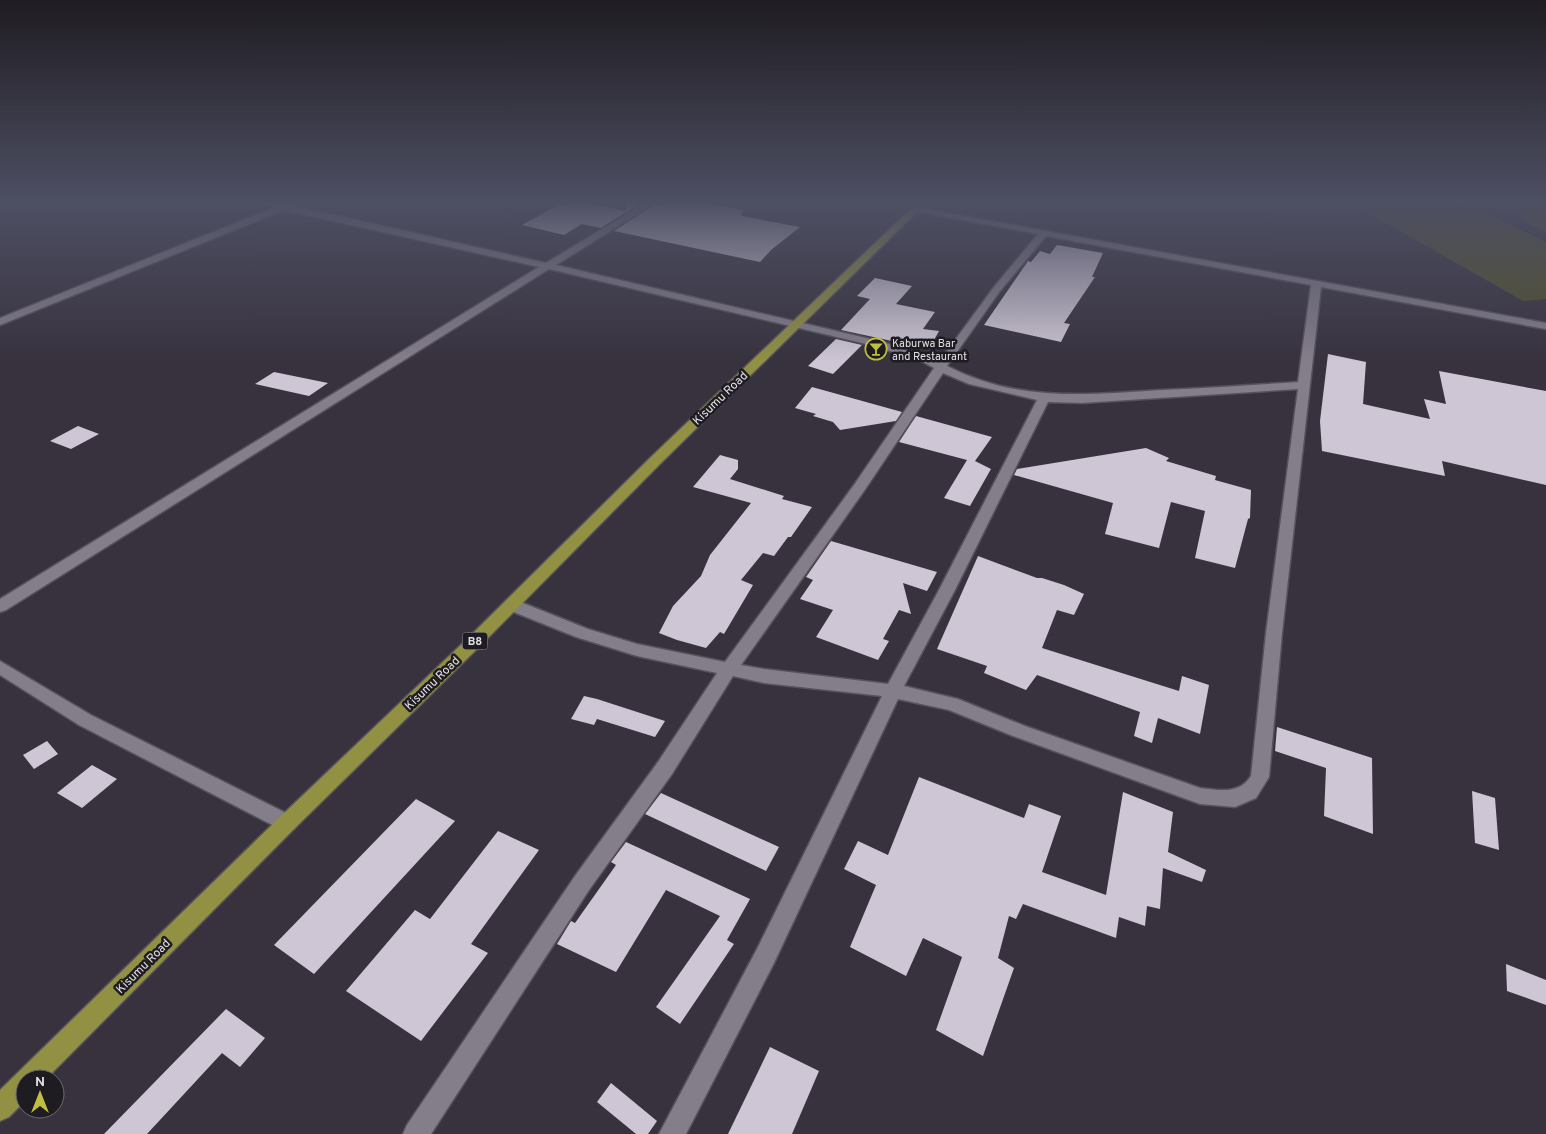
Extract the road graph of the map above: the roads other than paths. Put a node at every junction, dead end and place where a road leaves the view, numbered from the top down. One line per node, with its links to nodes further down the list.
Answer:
1 (163, 256): 9 (street)
2 (502, 256): 7 (street)
3 (564, 256): 7 (street)
4 (867, 256): 10 (highway, Kisumu Road / B8)
5 (1024, 256): 12 (street)
6 (1162, 256): 8 (street)
7 (547, 266): 10 (street); 16 (street)
8 (1316, 284): 11 (street); 13 (street)
9 (0, 322)
10 (795, 324): 12 (street); 15 (highway, Kisumu Road / B8)
11 (1546, 326)
12 (941, 366): 14 (street); 18 (street)
13 (1303, 385): 14 (street); 19 (street)
14 (1044, 398): 19 (street)
15 (512, 604): 18 (street); 20 (highway, Kisumu Road / B8)
16 (0, 606)
17 (0, 666): 20 (street)
18 (729, 669): 19 (street); 24 (street)
19 (893, 690): 25 (street)
20 (287, 823): 21 (highway, Kisumu Road / B8)
21 (39, 1069)
22 (15, 1093): 23 (highway)
23 (0, 1108)
24 (416, 1134)
25 (672, 1134)

